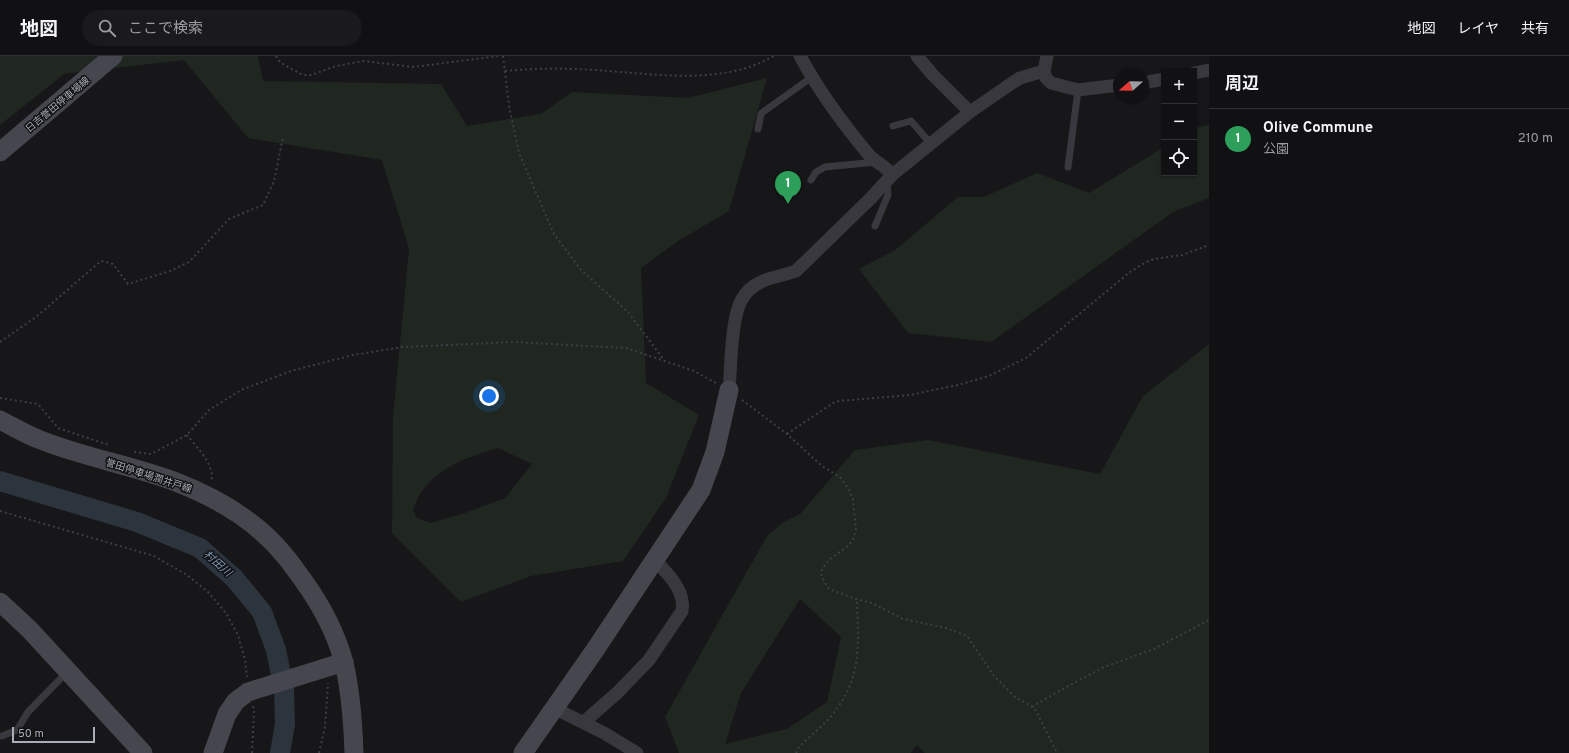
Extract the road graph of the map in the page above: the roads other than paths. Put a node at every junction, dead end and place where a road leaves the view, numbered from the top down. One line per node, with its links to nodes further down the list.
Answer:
1 (113, 56): 17 (street, 日吉誉田停車場線)
2 (800, 56): 8 (street)
3 (917, 56): 13 (street)
4 (1047, 56): 6 (street)
5 (1209, 70): 7 (street)
6 (1044, 71): 12 (street); 13 (street)
7 (1197, 72)
8 (812, 77): 15 (lane); 18 (street)
9 (1161, 80): 10 (street)
10 (1149, 82)
11 (1113, 86): 12 (street)
12 (1078, 90): 19 (lane)
13 (970, 112): 16 (street)
14 (893, 126): 16 (lane)
15 (758, 129)
16 (931, 144): 20 (street)
17 (0, 152)
18 (876, 162): 20 (street); 21 (lane)
19 (1068, 167)
20 (889, 178): 22 (lane); 23 (street)
21 (811, 180)
22 (875, 226)
23 (729, 390): 25 (street)
24 (0, 420): 27 (street, 誉田停車場潤井戸線)
25 (655, 560): 29 (street); 30 (street)
26 (0, 602): 28 (street)
27 (344, 662): 33 (street); 34 (street, 誉田停車場潤井戸線)
28 (67, 672): 31 (lane); 32 (street)
29 (554, 708): 30 (street); 35 (street)
30 (584, 722): 36 (street)
31 (2, 736)
32 (139, 752)
33 (213, 753)
34 (354, 753)
35 (524, 753)
36 (636, 753)

